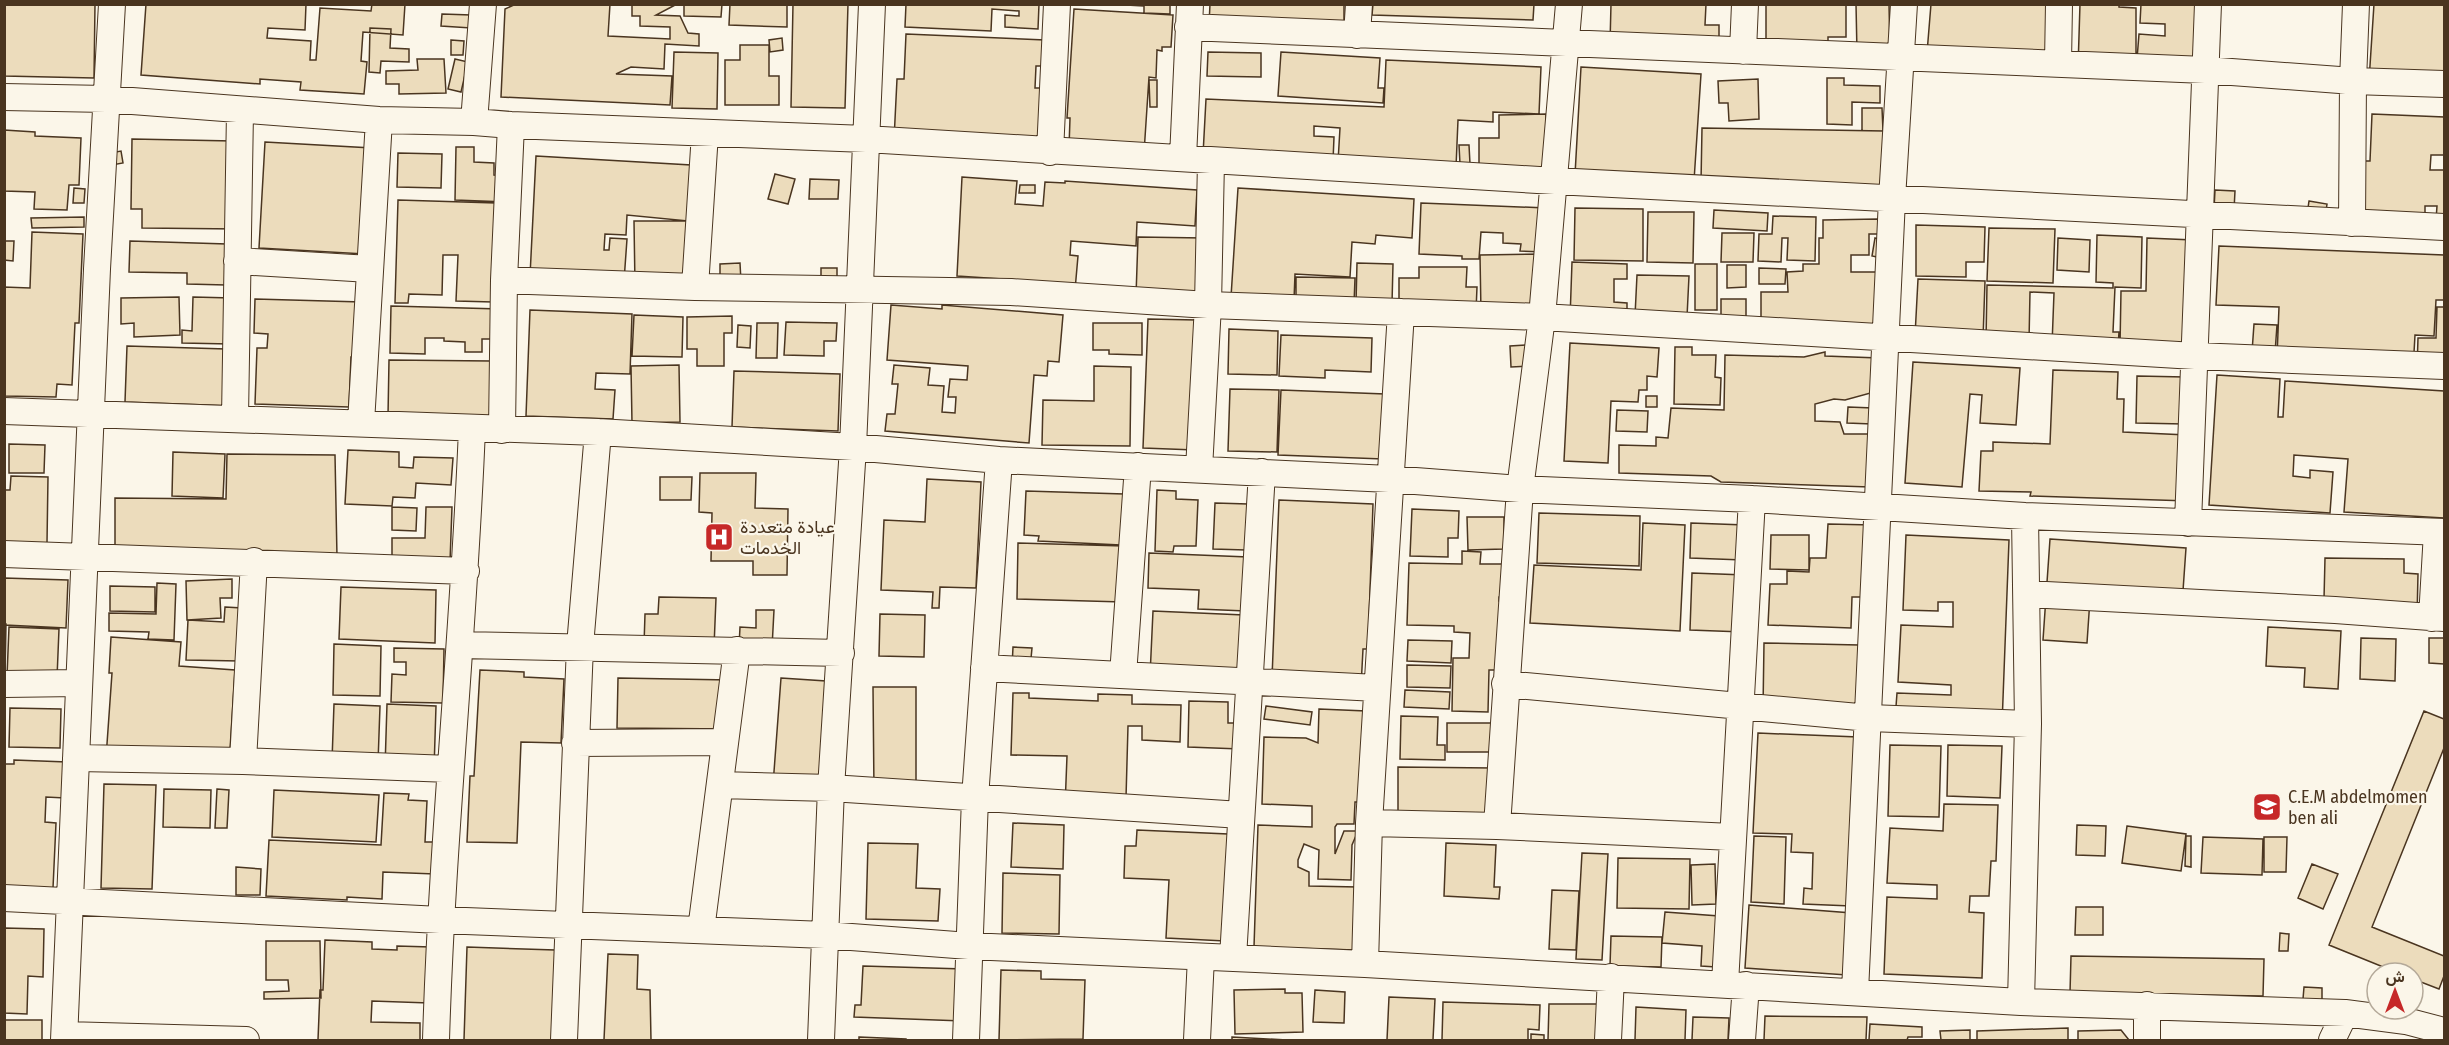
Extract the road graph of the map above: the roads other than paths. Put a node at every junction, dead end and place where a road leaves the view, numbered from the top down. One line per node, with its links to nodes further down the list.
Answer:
1 (112, 4): 22 (street)
2 (483, 4): 25 (street)
3 (872, 4): 28 (street)
4 (1057, 4): 29 (street)
5 (1359, 4): 13 (street)
6 (1569, 4): 14 (street)
7 (1745, 4): 15 (street)
8 (1904, 4): 16 (street)
9 (2059, 4): 17 (street)
10 (2208, 4): 18 (street)
11 (2356, 4): 19 (street)
12 (1189, 16): 13 (street); 30 (street)
13 (1357, 35): 14 (street)
14 (1565, 44): 15 (street); 32 (street)
15 (1743, 51): 16 (street)
16 (1902, 56): 17 (street); 33 (street)
17 (2058, 63): 18 (street)
18 (2205, 70): 19 (street); 34 (street)
19 (2353, 81): 20 (street); 35 (street)
20 (2445, 84)
21 (4, 97): 22 (street)
22 (106, 99): 23 (street); 49 (street)
23 (240, 111): 24 (street); 37 (street)
24 (379, 120): 25 (street); 38 (street)
25 (474, 122): 26 (street)
26 (511, 125): 27 (street); 39 (street)
27 (705, 133): 28 (street); 40 (street)
28 (866, 139): 29 (street); 41 (street)
29 (1050, 152): 30 (street)
30 (1183, 158): 31 (street)
31 (1211, 161): 32 (street); 42 (street)
32 (1555, 181): 33 (street); 44 (street)
33 (1892, 199): 34 (street); 45 (street)
34 (2201, 215): 35 (street); 46 (street)
35 (2352, 223): 36 (street)
36 (2445, 227)
37 (237, 261): 38 (street); 50 (street)
38 (370, 269): 51 (street)
39 (504, 280): 40 (street); 53 (street)
40 (695, 287): 41 (street)
41 (860, 288): 42 (street); 55 (street)
42 (1208, 305): 43 (street); 58 (street)
43 (1401, 312): 44 (street); 60 (street)
44 (1542, 317): 45 (street); 61 (street)
45 (1886, 338): 46 (street); 63 (street)
46 (2195, 356): 47 (street); 65 (street)
47 (2445, 366)
48 (4, 411): 49 (street)
49 (91, 413): 50 (street); 68 (street)
50 (235, 418): 51 (street)
51 (361, 423): 52 (street)
52 (472, 428): 53 (street); 70 (street)
53 (502, 430): 54 (street)
54 (598, 432): 55 (street); 74 (street)
55 (853, 447): 56 (street); 76 (street)
56 (999, 460): 57 (street); 77 (street)
57 (1138, 466): 58 (street); 78 (street)
58 (1199, 469): 59 (street)
59 (1262, 472): 60 (street); 79 (street)
60 (1389, 479): 61 (street); 83 (street)
61 (1520, 489): 62 (street); 82 (street)
62 (1752, 499): 63 (street); 84 (street)
63 (1878, 506): 64 (street); 85 (street)
64 (2025, 516): 65 (street); 71 (street)
65 (2188, 523): 66 (street)
66 (2441, 532): 72 (street)
67 (4, 554): 68 (street)
68 (84, 558): 69 (street); 80 (street)
69 (255, 561): 70 (street); 90 (street)
70 (466, 571): 73 (street)
71 (2027, 594): 72 (street); 86 (street)
72 (2438, 618)
73 (460, 645): 74 (street); 91 (street)
74 (580, 646): 75 (street); 88 (street)
75 (737, 650): 76 (street); 87 (street)
76 (841, 653): 93 (street)
77 (984, 668): 78 (street); 94 (street)
78 (1123, 675): 79 (street)
79 (1248, 681): 83 (street); 95 (street)
80 (78, 683): 81 (street); 89 (street)
81 (4, 684)
82 (1505, 684): 84 (street); 97 (street)
83 (1377, 688): 96 (street)
84 (1739, 706): 85 (street); 98 (street)
85 (1869, 718): 86 (street); 111 (street)
86 (2028, 724): 112 (street)
87 (725, 742): 88 (street); 92 (street)
88 (575, 743): 102 (street)
89 (76, 758): 90 (street); 100 (street)
90 (243, 761): 91 (street)
91 (450, 769): 101 (street)
92 (720, 786): 93 (street); 103 (street)
93 (831, 788): 94 (street); 104 (street)
94 (975, 798): 95 (street); 105 (street)
95 (1241, 815): 107 (street)
96 (1369, 824): 97 (street); 108 (street)
97 (1497, 826): 98 (street)
98 (1732, 837): 110 (street)
99 (4, 898): 100 (street)
100 (72, 901): 101 (street); 116 (street)
101 (440, 920): 102 (street); 118 (street)
102 (568, 924): 103 (street); 119 (street)
103 (701, 930): 104 (street)
104 (825, 935): 105 (street); 120 (street)
105 (969, 946): 106 (street); 121 (street)
106 (1202, 957): 107 (street); 122 (street)
107 (1233, 958): 108 (street)
108 (1365, 964): 109 (street)
109 (1611, 977): 110 (street); 123 (street)
110 (1736, 984): 111 (street); 124 (street)
111 (1855, 992): 112 (street)
112 (2021, 1002): 113 (street)
113 (2147, 1005): 114 (street); 125 (street)
114 (2345, 1013): 115 (street); 126 (street)
115 (2445, 1031)
116 (65, 1038): 117 (street)
117 (244, 1040)
118 (436, 1041)
119 (564, 1041)
120 (821, 1041)
121 (966, 1041)
122 (1197, 1041)
123 (1608, 1041)
124 (1742, 1041)
125 (2147, 1041)
126 (2332, 1041)

